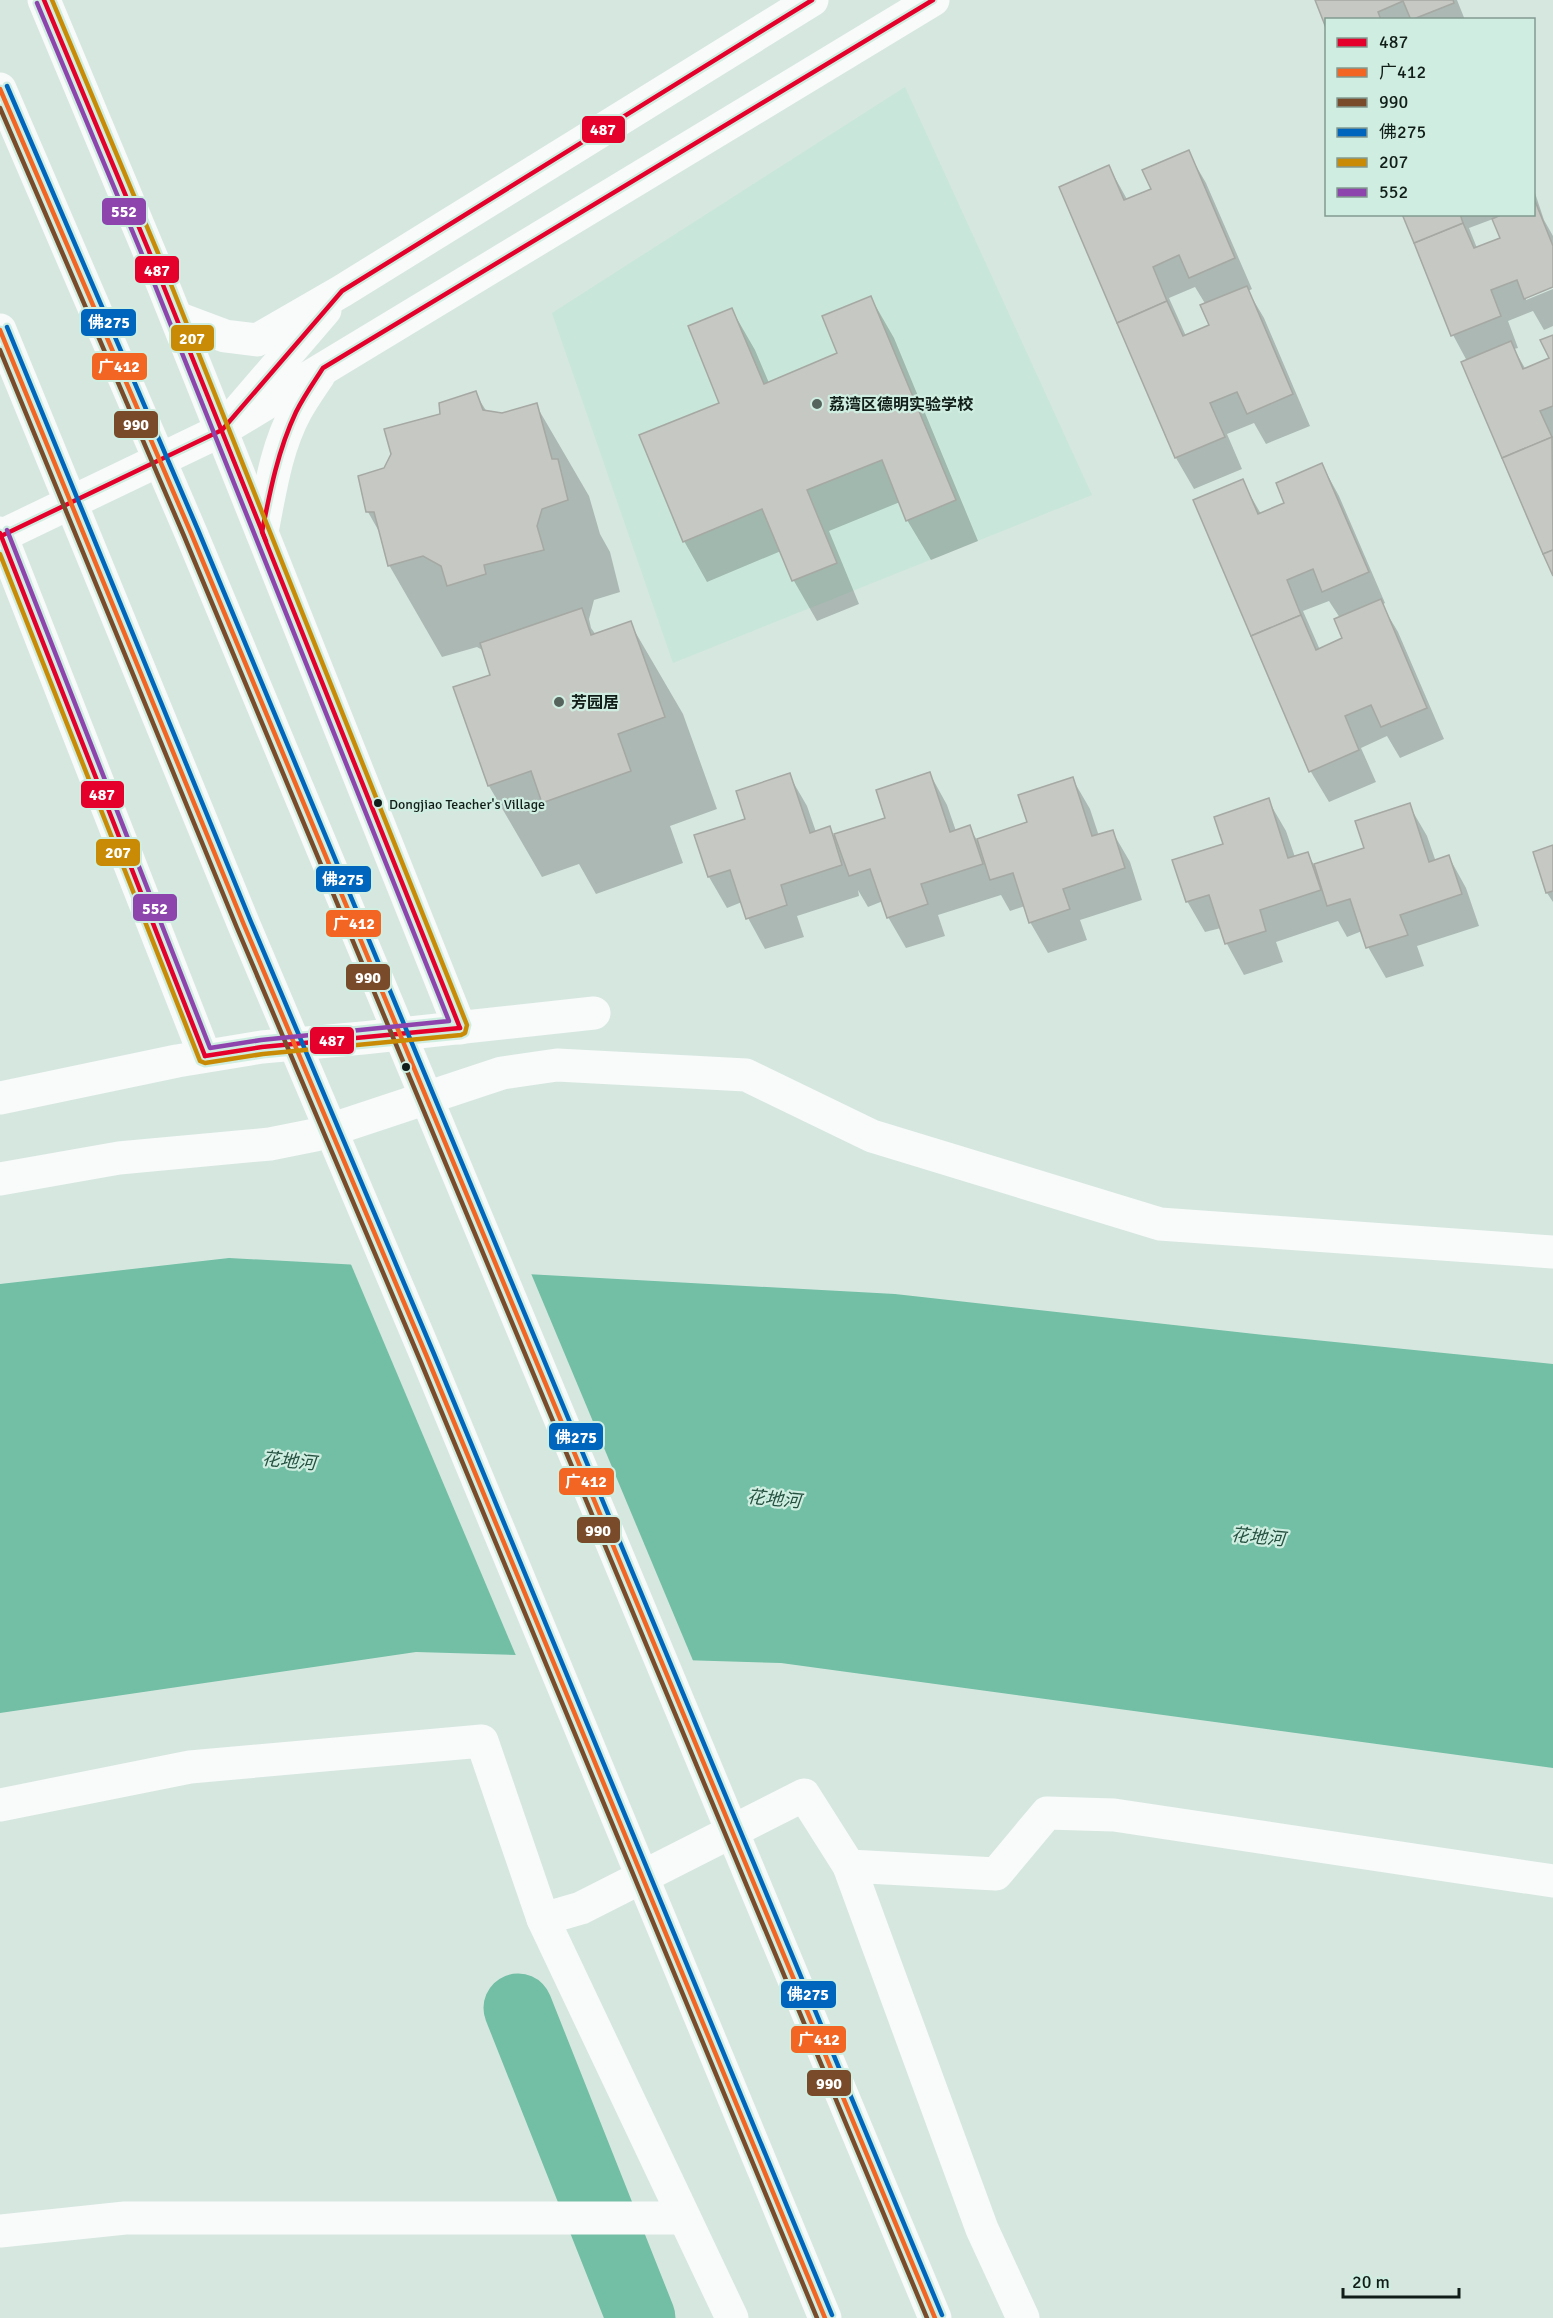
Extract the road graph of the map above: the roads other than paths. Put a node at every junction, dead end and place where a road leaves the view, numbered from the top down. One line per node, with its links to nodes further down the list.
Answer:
1 (44, 0): 6 (street)
2 (812, 0): 5 (street)
3 (933, 0): 8 (street)
4 (0, 89): 26 (street)
5 (342, 291): 6 (street); 9 (street)
6 (177, 318): 9 (street)
7 (0, 330): 25 (street)
8 (323, 368): 9 (street); 10 (street)
9 (222, 430): 10 (street); 11 (street)
10 (262, 532): 13 (street)
11 (1, 534): 14 (street)
12 (594, 1013): 13 (street)
13 (460, 1028): 14 (street)
14 (205, 1056): 15 (street)
15 (0, 1098)
16 (0, 1179): 17 (street)
17 (1553, 1252)
18 (0, 1805): 21 (street)
19 (849, 1866): 20 (street); 21 (street); 27 (street)
20 (1553, 1881)
21 (543, 1919): 22 (street)
22 (684, 2217): 23 (street); 24 (street)
23 (0, 2231)
24 (732, 2318)
25 (825, 2318)
26 (935, 2318)
27 (1023, 2318)

